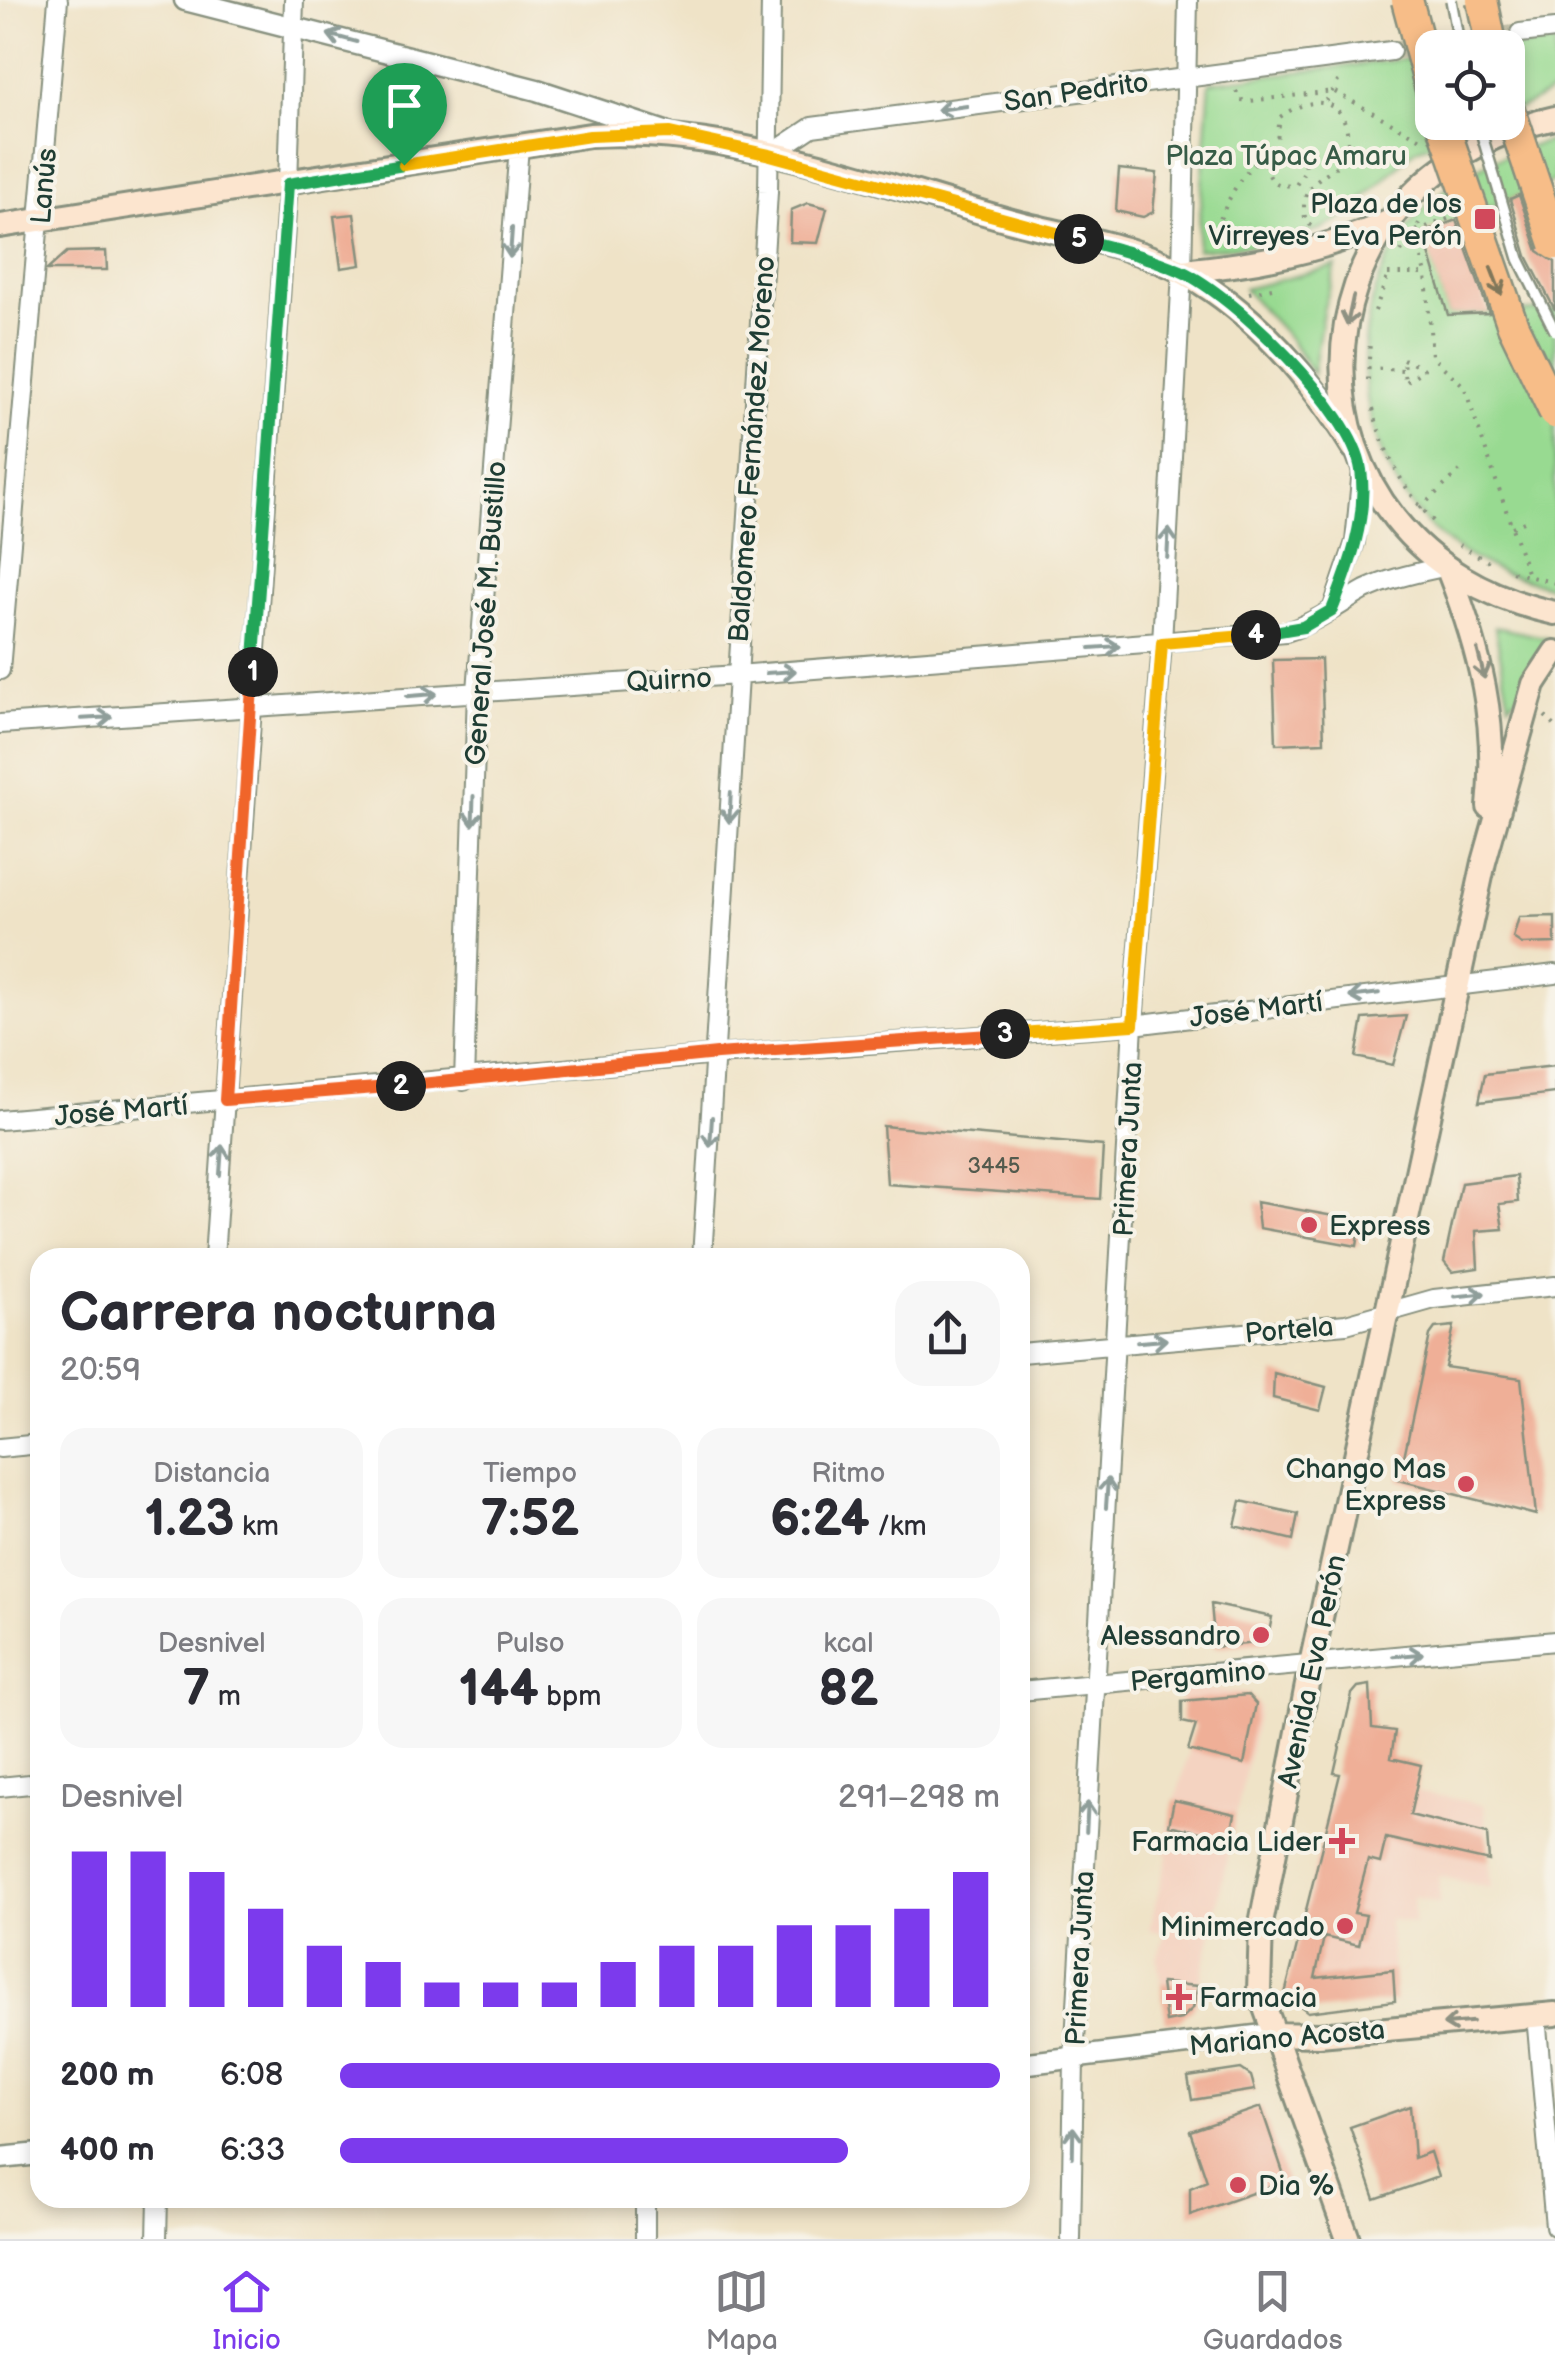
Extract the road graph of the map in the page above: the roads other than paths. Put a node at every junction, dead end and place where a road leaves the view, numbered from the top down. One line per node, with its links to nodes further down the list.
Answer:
1 (58, 0): 25 (street, Lanús)
2 (185, 0): 9 (street)
3 (294, 0): 9 (street)
4 (771, 0): 23 (street, Baldomero Fernández Moreno)
5 (1188, 0): 16 (street, Primera Junta)
6 (1407, 0): 11 (highway, bridge)
7 (1451, 0): 12 (lane, bridge)
8 (1482, 0): 13 (highway, bridge)
9 (294, 25): 18 (street, one-way to 9); 24 (street)
10 (1555, 29): 14 (street)
11 (1415, 30)
12 (1457, 30)
13 (1488, 30)
14 (1525, 32)
15 (1390, 52): 16 (street, San Pedrito)
16 (1187, 76): 23 (street, San Pedrito, one-way to 23); 29 (street, Primera Junta)
17 (1555, 118): 26 (main road)
18 (670, 133): 22 (main road); 23 (main road)
19 (1437, 140): 31 (highway, one-way to 31, bridge)
20 (1483, 140): 30 (lane, bridge)
21 (1520, 140): 28 (highway, bridge)
22 (518, 146): 24 (main road); 40 (street, General José M. Bustillo, one-way to 40)
23 (770, 155): 29 (main road); 39 (street, Baldomero Fernández Moreno)
24 (288, 184): 25 (main road); 41 (street)
25 (40, 220): 27 (main road); 38 (street, Lanús)
26 (1388, 222): 29 (main road); 32 (main road, one-way to 32)
27 (0, 226)
28 (1555, 244)
29 (1182, 272): 32 (main road); 36 (street, Primera Junta, one-way to 29)
30 (1555, 331)
31 (1555, 412)
32 (1357, 458): 33 (main road); 34 (street)
33 (1446, 570): 34 (street, Quirno); 35 (main road); 43 (main road, Avenida Eva Perón, one-way to 43)
34 (1332, 610): 36 (street, Quirno)
35 (1555, 614)
36 (1162, 643): 39 (street, Quirno, one-way to 36); 46 (street, Primera Junta)
37 (1555, 652): 43 (main road, Avenida Eva Perón)
38 (0, 670)
39 (737, 676): 40 (street, Quirno); 47 (street, Baldomero Fernández Moreno, one-way to 47)
40 (477, 691): 41 (street, Quirno, one-way to 40); 48 (street, General José M. Bustillo, one-way to 48)
41 (251, 709): 42 (street, Quirno, one-way to 41); 49 (street)
42 (0, 724)
43 (1484, 862): 45 (main road, Avenida Eva Perón)
44 (1555, 974): 45 (street, José Martí)
45 (1460, 982): 46 (street, José Martí, one-way to 46); 54 (main road, Avenida Eva Perón)
46 (1133, 1025): 47 (street, José Martí); 55 (street, Primera Junta)
47 (717, 1054): 48 (street, José Martí); 52 (street, Baldomero Fernández Moreno, one-way to 52)
48 (464, 1080): 49 (street, José Martí)
49 (225, 1100): 50 (street, José Martí); 51 (street, one-way to 49)
50 (0, 1120)
51 (215, 1248)
52 (703, 1248)
53 (1555, 1286): 54 (street, Portela, one-way to 53)
54 (1388, 1312): 55 (street, Portela, one-way to 54); 60 (main road, Avenida Eva Perón)
55 (1117, 1344): 56 (street, Portela); 61 (street, Primera Junta, one-way to 55)
56 (1030, 1352)
57 (30, 1445): 58 (street)
58 (0, 1448)
59 (1555, 1641): 60 (street, Pergamino, one-way to 59)
60 (1310, 1664): 61 (street, Pergamino); 66 (main road, Avenida Eva Perón)
61 (1095, 1684): 62 (street, Pergamino); 67 (street, Primera Junta, one-way to 61)
62 (1030, 1690)
63 (30, 1785): 64 (street)
64 (0, 1787)
65 (1546, 2015): 66 (main road, Mariano Acosta, one-way to 66); 73 (street)
66 (1272, 2034): 67 (street, Mariano Acosta); 77 (main road, Avenida Eva Perón)
67 (1074, 2059): 68 (street, Mariano Acosta); 76 (street, Primera Junta, one-way to 67)
68 (1030, 2063)
69 (30, 2155): 70 (street)
70 (0, 2158)
71 (158, 2208): 74 (street)
72 (645, 2208): 75 (street)
73 (1555, 2226)
74 (158, 2239)
75 (645, 2239)
76 (1071, 2239)
77 (1348, 2239)

